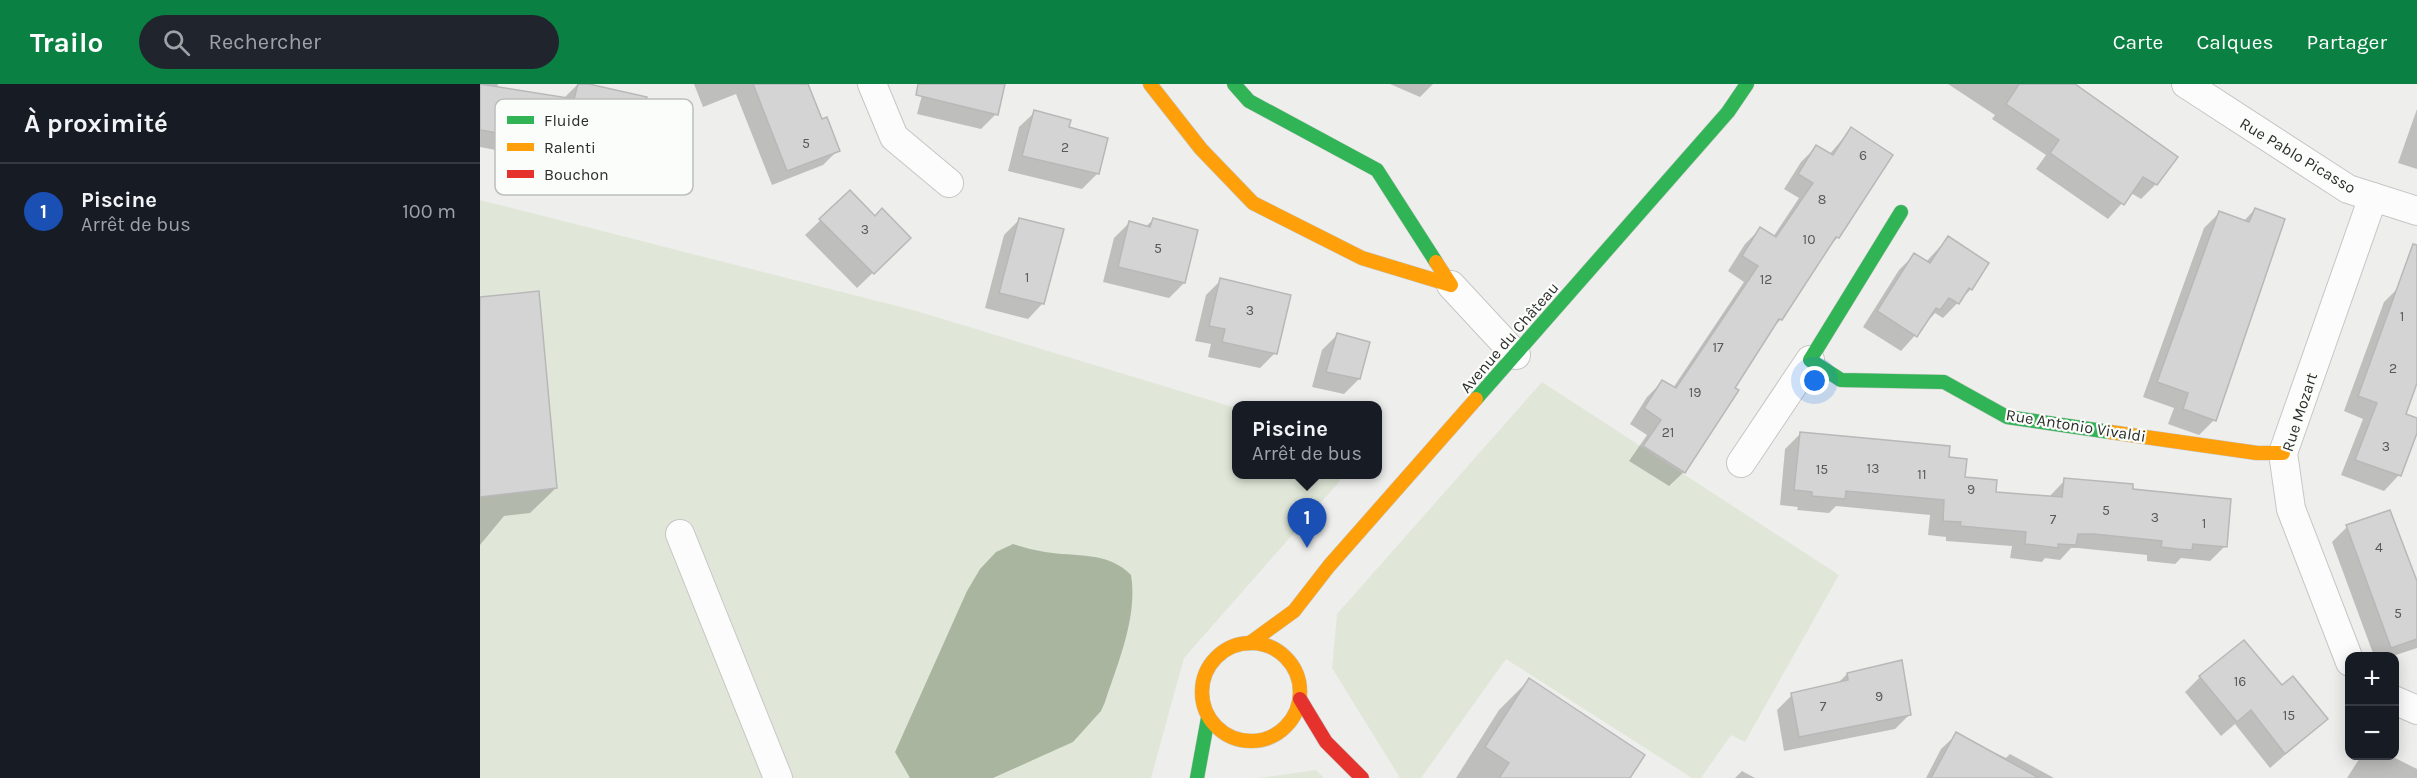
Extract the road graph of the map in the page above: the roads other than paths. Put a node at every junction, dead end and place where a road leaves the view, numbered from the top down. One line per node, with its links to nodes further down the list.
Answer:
1 (872, 84): 6 (street)
2 (1150, 84): 10 (street)
3 (1234, 84): 10 (street)
4 (1747, 84): 11 (street, Avenue du Château)
5 (2186, 84): 7 (street, Rue Pablo Picasso)
6 (949, 183)
7 (2373, 197): 8 (street, Rue Pablo Picasso); 13 (street, Rue Mozart)
8 (2417, 211)
9 (1901, 212): 12 (street)
10 (1451, 285): 11 (street)
11 (1516, 355): 16 (street, Avenue du Château)
12 (1810, 360): 13 (street, Rue Antonio Vivaldi); 14 (street)
13 (2283, 453): 18 (street, Rue Mozart)
14 (1741, 463)
15 (680, 534): 27 (street)
16 (1250, 643): 19 (street); 23 (street)
17 (1295, 646): 19 (street)
18 (2345, 652)
19 (1295, 670): 20 (street)
20 (1300, 699): 24 (street); 25 (street)
21 (2399, 702): 22 (street)
22 (2417, 710)
23 (1208, 718): 24 (street); 28 (street)
24 (1291, 735): 25 (street)
25 (1326, 742): 29 (street)
26 (1214, 763): 28 (street)
27 (778, 778)
28 (1197, 778)
29 (1362, 778)

